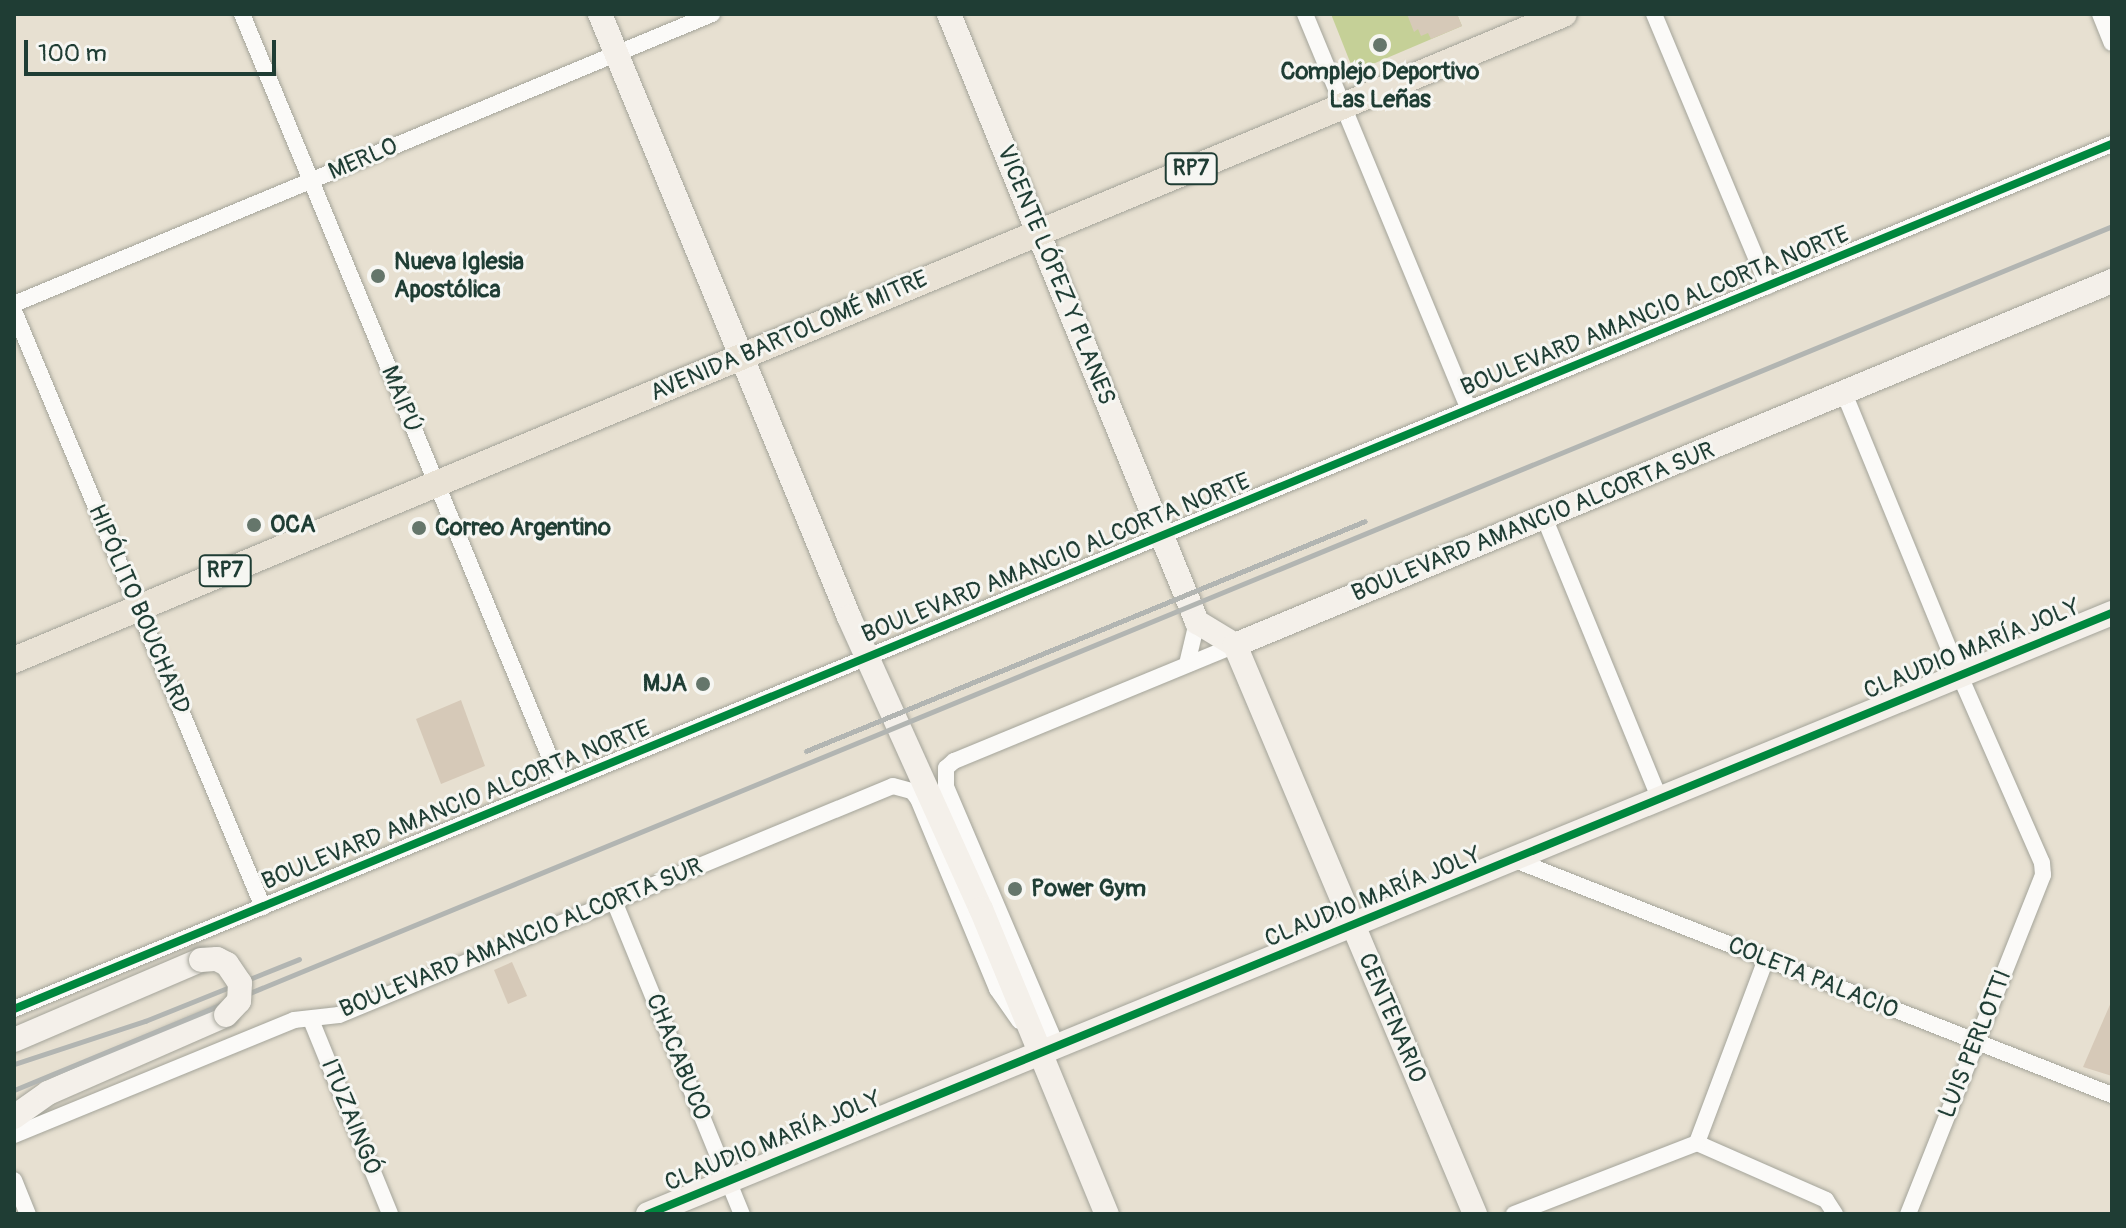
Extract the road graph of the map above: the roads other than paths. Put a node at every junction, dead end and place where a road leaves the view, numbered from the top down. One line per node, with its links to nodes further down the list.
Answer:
1 (242, 14): 13 (street, MAIPÚ)
2 (600, 14): 10 (street)
3 (712, 14): 10 (street, MERLO)
4 (949, 14): 14 (street, VICENTE LÓPEZ Y PLANES)
5 (1305, 14): 11 (street)
6 (1564, 14): 11 (main road, AVENIDA BARTOLOMÉ MITRE / RP7)
7 (1654, 14): 16 (street)
8 (2100, 14): 9 (street)
9 (2112, 43)
10 (617, 54): 13 (street, MERLO); 19 (street)
11 (1342, 105): 14 (main road, AVENIDA BARTOLOMÉ MITRE / RP7); 21 (street)
12 (2112, 144): 16 (street, BOULEVARD AMANCIO ALCORTA NORTE)
13 (311, 181): 17 (street, MERLO); 22 (street, MAIPÚ)
14 (1039, 232): 19 (main road, AVENIDA BARTOLOMÉ MITRE / RP7); 24 (street, VICENTE LÓPEZ Y PLANES)
15 (2112, 281): 20 (street, BOULEVARD AMANCIO ALCORTA SUR)
16 (1768, 286): 21 (street, BOULEVARD AMANCIO ALCORTA NORTE)
17 (14, 304)
18 (14, 311): 25 (street, HIPÓLITO BOUCHARD)
19 (742, 356): 22 (main road, AVENIDA BARTOLOMÉ MITRE / RP7); 29 (street)
20 (1844, 393): 23 (street, BOULEVARD AMANCIO ALCORTA SUR); 32 (street)
21 (1469, 409): 24 (street, BOULEVARD AMANCIO ALCORTA NORTE)
22 (436, 484): 25 (main road, AVENIDA BARTOLOMÉ MITRE / RP7); 33 (street, MAIPÚ)
23 (1544, 517): 28 (street, BOULEVARD AMANCIO ALCORTA SUR); 34 (street)
24 (1164, 535): 27 (street, VICENTE LÓPEZ Y PLANES); 29 (street, BOULEVARD AMANCIO ALCORTA NORTE)
25 (139, 607): 30 (main road, AVENIDA BARTOLOMÉ MITRE / RP7); 37 (street, HIPÓLITO BOUCHARD)
26 (2112, 613): 32 (street, CLAUDIO MARÍA JOLY)
27 (1197, 622): 28 (street); 31 (street)
28 (1235, 645): 31 (street, BOULEVARD AMANCIO ALCORTA SUR); 38 (street, CENTENARIO)
29 (866, 658): 33 (street, BOULEVARD AMANCIO ALCORTA NORTE); 44 (street)
30 (14, 660)
31 (1187, 664): 44 (street, BOULEVARD AMANCIO ALCORTA SUR)
32 (1960, 676): 34 (street, CLAUDIO MARÍA JOLY); 43 (street, LUIS PERLOTTI)
33 (561, 784): 37 (street, BOULEVARD AMANCIO ALCORTA NORTE)
34 (1660, 800): 35 (street, CLAUDIO MARÍA JOLY)
35 (1515, 860): 38 (street, CLAUDIO MARÍA JOLY); 39 (street, COLETA PALACIO)
36 (614, 901): 41 (street, BOULEVARD AMANCIO ALCORTA SUR); 44 (street, BOULEVARD AMANCIO ALCORTA SUR); 50 (street, CHACABUCO)
37 (263, 907): 40 (street, BOULEVARD AMANCIO ALCORTA NORTE)
38 (1354, 927): 44 (street, CLAUDIO MARÍA JOLY); 56 (street, CENTENARIO)
39 (1766, 959): 43 (street, COLETA PALACIO); 48 (street)
40 (14, 1009)
41 (311, 1020): 47 (street, BOULEVARD AMANCIO ALCORTA SUR); 52 (street, ITUZAINGÓ)
42 (19, 1038): 46 (street, bridge)
43 (1975, 1042): 45 (street, COLETA PALACIO); 59 (street, LUIS PERLOTTI)
44 (1049, 1050): 50 (street, CLAUDIO MARÍA JOLY); 55 (street)
45 (2112, 1095)
46 (14, 1117)
47 (14, 1135)
48 (1697, 1143): 57 (street); 58 (street)
49 (14, 1180): 51 (street)
50 (729, 1181): 53 (street, CLAUDIO MARÍA JOLY); 54 (street, CHACABUCO)
51 (28, 1214)
52 (390, 1214)
53 (648, 1214)
54 (742, 1214)
55 (1107, 1214)
56 (1475, 1214)
57 (1514, 1214)
58 (1835, 1214)
59 (1908, 1214)

